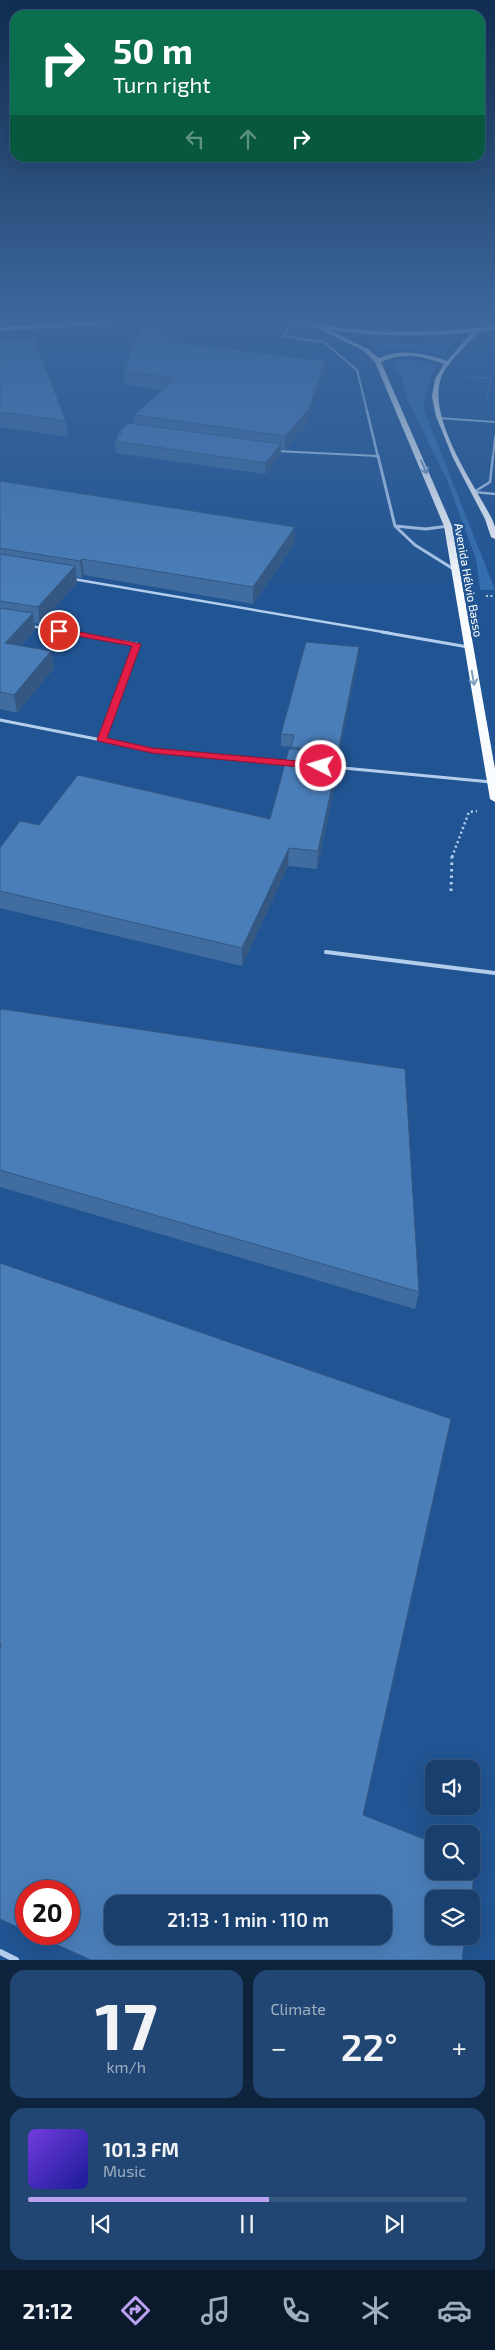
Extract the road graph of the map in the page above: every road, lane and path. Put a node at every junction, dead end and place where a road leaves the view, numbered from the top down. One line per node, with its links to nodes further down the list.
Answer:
1 (399, 409): 12 (main road, Avenida Hélvio Basso, one-way to 12)
2 (437, 409): 4 (main road, Avenida Hélvio Basso)
3 (367, 411): 8 (street)
4 (438, 418): 5 (lane); 9 (main road, Avenida Hélvio Basso)
5 (495, 422)
6 (495, 437): 9 (lane)
7 (274, 451): 8 (lane)
8 (378, 456): 11 (street)
9 (474, 492): 10 (lane); 13 (main road, Avenida Hélvio Basso)
10 (495, 494)
11 (395, 526): 12 (street); 14 (street)
12 (448, 526): 14 (main road, Avenida Hélvio Basso)
13 (495, 534)
14 (456, 571): 19 (main road, Avenida Hélvio Basso)
15 (68, 578): 19 (lane)
16 (484, 596): 17 (path)
17 (495, 596)
18 (29, 626): 21 (lane)
19 (468, 647): 24 (main road, Avenida Hélvio Basso, one-way to 24)
20 (0, 720): 21 (lane)
21 (102, 740): 22 (lane)
22 (298, 764)
23 (327, 767): 24 (lane)
24 (492, 783): 25 (main road, Avenida Hélvio Basso)
25 (495, 799)
26 (478, 812): 27 (path)
27 (451, 891)
28 (326, 952): 29 (lane)
29 (495, 973)
30 (0, 1952): 31 (lane)
31 (16, 1960)

